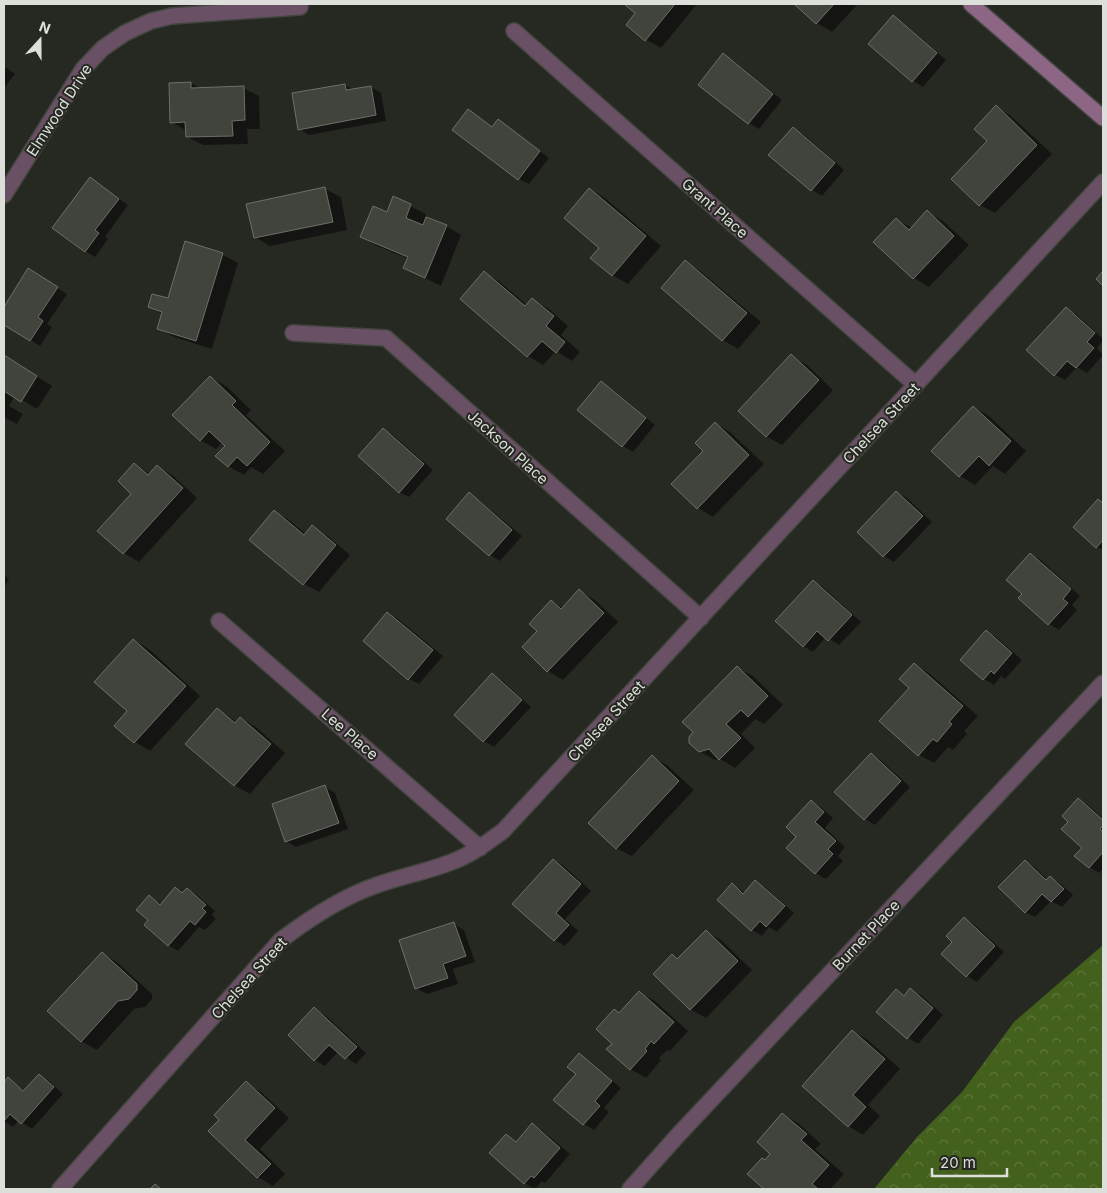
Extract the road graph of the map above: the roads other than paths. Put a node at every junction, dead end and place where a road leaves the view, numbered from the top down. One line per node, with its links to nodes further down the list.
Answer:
1 (970, 4): 4 (street)
2 (300, 7): 6 (street, Elmwood Drive)
3 (514, 31): 8 (street, Grant Place)
4 (1103, 118)
5 (1103, 182): 8 (street, Chelsea Street)
6 (4, 195)
7 (293, 333): 9 (street, Jackson Place)
8 (916, 385): 9 (street, Chelsea Street)
9 (701, 618): 12 (street, Chelsea Street)
10 (219, 621): 12 (street, Lee Place)
11 (1103, 683): 14 (street, Burnet Place)
12 (480, 848): 13 (street, Chelsea Street)
13 (60, 1189)
14 (630, 1189)

